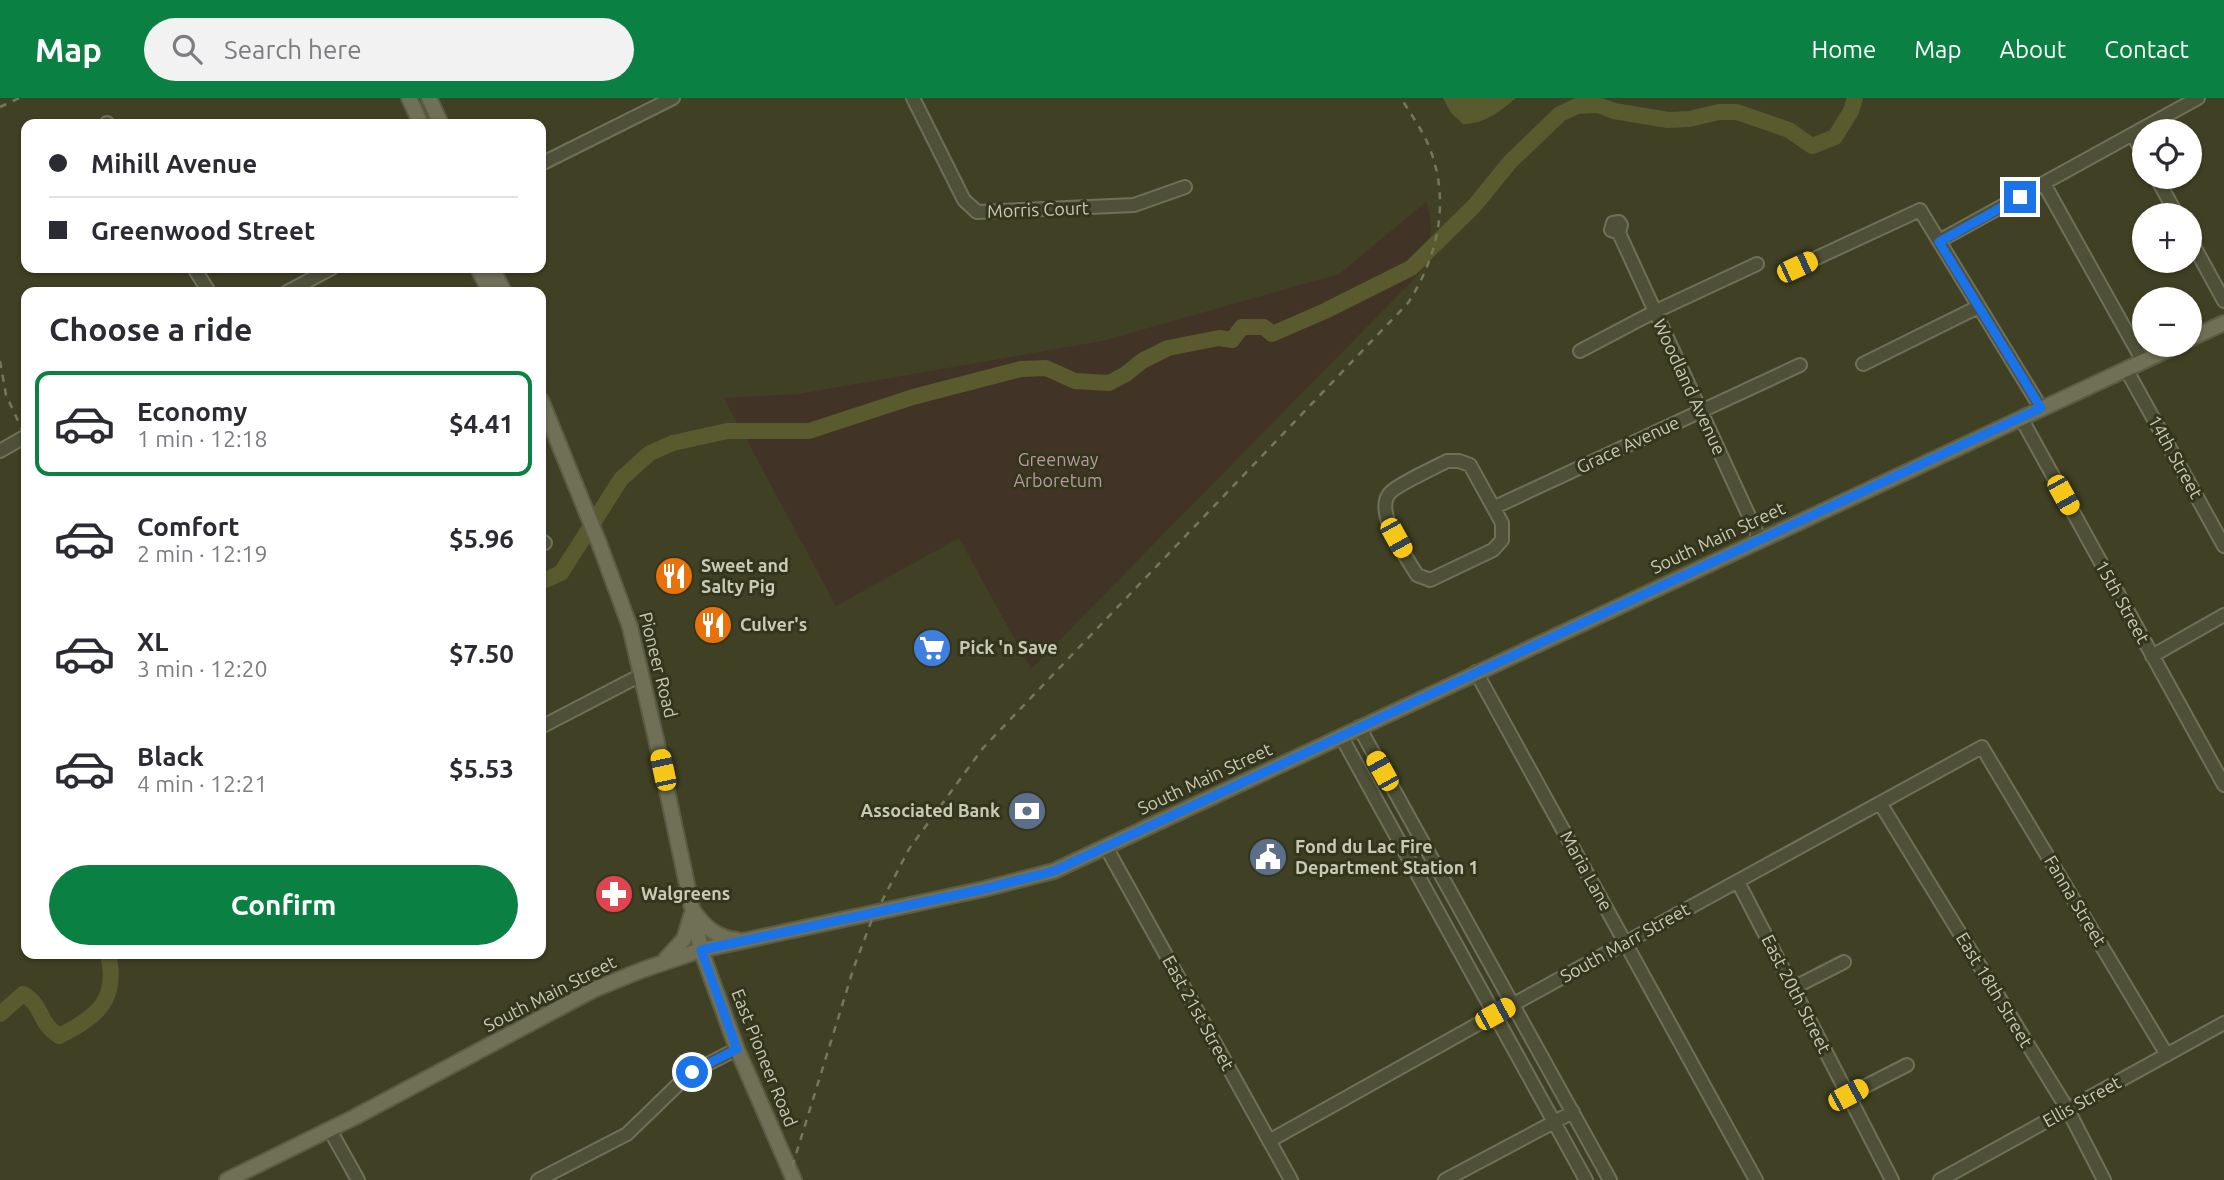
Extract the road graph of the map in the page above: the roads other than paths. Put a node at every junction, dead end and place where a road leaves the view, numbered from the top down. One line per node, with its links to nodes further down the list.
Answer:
1 (409, 98): 6 (main road)
2 (429, 98): 7 (main road)
3 (673, 98): 10 (street)
4 (914, 98): 12 (street, Morris Court)
5 (2198, 98): 8 (street)
6 (419, 119)
7 (439, 119)
8 (2161, 119)
9 (2132, 136): 11 (street)
10 (546, 162)
11 (2044, 184): 14 (street); 27 (street)
12 (1185, 187)
13 (1619, 233): 22 (street, Woodland Avenue)
14 (1939, 242): 17 (street); 21 (street)
15 (2202, 261): 20 (street)
16 (1757, 264): 22 (street)
17 (1797, 267)
18 (322, 273): 19 (street)
19 (296, 287)
20 (2224, 301)
21 (1978, 307): 28 (street); 31 (street)
22 (1654, 312): 25 (street); 32 (street, Woodland Avenue)
23 (2224, 323): 24 (main road)
24 (2202, 333)
25 (1580, 351)
26 (2152, 357): 27 (main road, South Main Street)
27 (2143, 361): 30 (main road, South Main Street)
28 (1863, 364)
29 (1800, 365): 32 (street, Grace Avenue)
30 (2126, 369): 31 (main road, South Main Street); 39 (street, 14th Street)
31 (2041, 408): 34 (main road, South Main Street)
32 (1700, 411): 37 (street, Grace Avenue); 38 (street, Woodland Avenue)
33 (546, 413): 43 (main road, Pioneer Road)
34 (2021, 418): 38 (main road, South Main Street); 41 (street, 15th Street)
35 (21, 439): 36 (street)
36 (0, 451)
37 (1495, 508): 37 (street)
38 (1760, 540): 42 (main road, South Main Street)
39 (2224, 545)
40 (2224, 615): 41 (street)
41 (2152, 656): 48 (street, 15th Street)
42 (1476, 672): 45 (main road, South Main Street); 54 (street, Maria Lane)
43 (641, 675): 44 (street); 52 (main road, Pioneer Road)
44 (546, 724)
45 (1359, 727): 46 (main road, South Main Street); 59 (street)
46 (1341, 736): 50 (main road, South Main Street); 60 (street)
47 (1982, 747): 49 (street, South Marr Street); 63 (street, Fanna Street)
48 (2224, 785)
49 (1880, 803): 51 (street, South Marr Street); 66 (street, East 18th Street)
50 (1106, 846): 53 (main road, South Main Street); 70 (street, East 21st Street)
51 (1738, 882): 54 (street, South Marr Street); 58 (street, East 20th Street)
52 (693, 911): 53 (main road); 55 (main road, Pioneer Road); 57 (main road)
53 (745, 941): 55 (main road, South Main Street)
54 (1626, 944): 59 (street, South Marr Street); 79 (street, Maria Lane)
55 (701, 950): 57 (main road, South Main Street); 62 (main road, East Pioneer Road)
56 (1844, 962): 58 (street)
57 (660, 964): 69 (main road, South Main Street)
58 (1793, 988): 65 (street, East 20th Street)
59 (1512, 1004): 60 (street, South Marr Street); 67 (street)
60 (1495, 1014): 68 (street); 70 (street, South Marr Street)
61 (2224, 1023): 63 (street, Ellis Street)
62 (737, 1049): 73 (street); 74 (main road, East Pioneer Road)
63 (2168, 1055): 66 (street, Ellis Street)
64 (1908, 1065): 65 (street)
65 (1848, 1095): 80 (street, East 20th Street)
66 (2068, 1110): 81 (street, Ellis Street); 82 (street, East 18th Street)
67 (1573, 1112): 68 (street); 78 (street)
68 (1554, 1121): 76 (street); 77 (street)
69 (330, 1130): 71 (main road, South Main Street); 72 (street)
70 (1269, 1141): 75 (street, East 21st Street)
71 (227, 1180)
72 (358, 1180)
73 (538, 1180)
74 (794, 1180)
75 (1291, 1180)
76 (1446, 1180)
77 (1586, 1180)
78 (1611, 1180)
79 (1756, 1180)
80 (1892, 1180)
81 (1940, 1180)
82 (2104, 1180)

